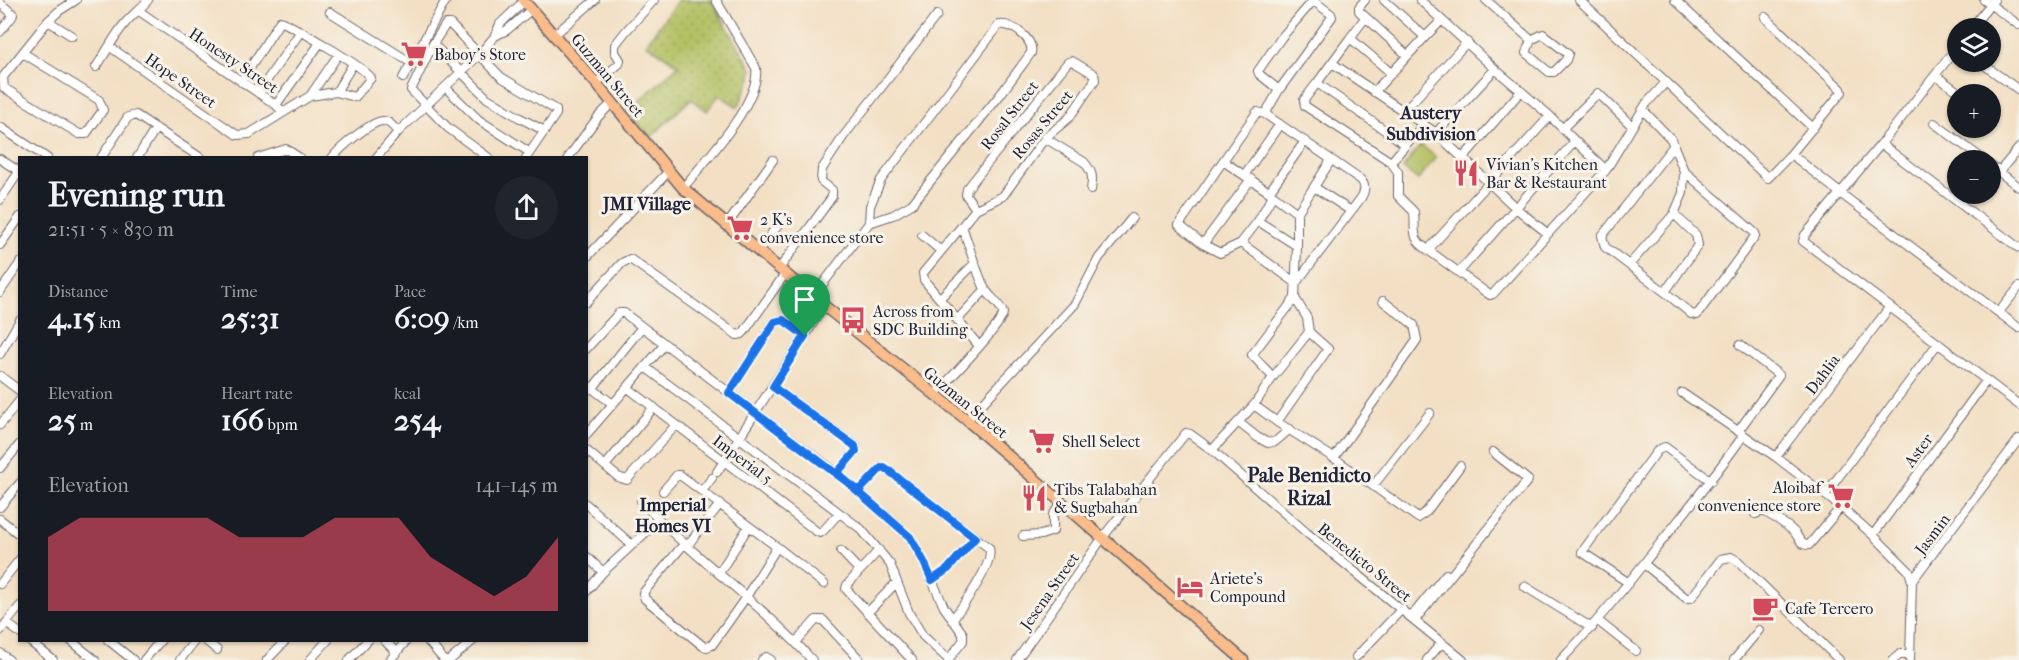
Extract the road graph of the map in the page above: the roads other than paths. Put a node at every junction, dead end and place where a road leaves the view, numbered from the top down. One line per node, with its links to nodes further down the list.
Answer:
1 (76, 0): 23 (street)
2 (148, 0): 16 (street)
3 (446, 0): 41 (street)
4 (595, 0): 27 (street)
5 (654, 0): 54 (street)
6 (716, 0): 121 (street)
7 (1365, 0): 20 (street)
8 (1384, 0): 29 (street)
9 (1420, 0): 22 (street)
10 (1486, 0): 31 (street)
11 (1579, 0): 53 (street)
12 (1676, 0): 80 (street)
13 (1989, 2): 21 (street); 24 (street)
14 (0, 3): 26 (street)
15 (526, 3): 27 (main road, Guzman Street); 38 (street)
16 (139, 11): 35 (street); 52 (street, Honesty Street)
17 (330, 12): 41 (street)
18 (937, 15): 154 (street)
19 (1765, 17): 80 (street)
20 (1365, 18): 30 (street); 39 (street)
21 (1978, 18)
22 (1442, 20): 29 (street); 32 (street)
23 (48, 21): 28 (street); 36 (street)
24 (2019, 26)
25 (300, 31): 33 (street); 52 (street); 63 (street)
26 (0, 33)
27 (554, 35): 54 (main road, Guzman Street)
28 (72, 36)
29 (1425, 37): 39 (street)
30 (1350, 38): 42 (street); 48 (street)
31 (1531, 40): 31 (street)
32 (1467, 42): 45 (street); 69 (street)
33 (320, 43): 37 (street); 66 (street)
34 (433, 44): 38 (street); 46 (street); 67 (street)
35 (110, 47): 44 (street); 70 (street, Hope Street)
36 (23, 53): 36 (street)
37 (338, 55): 43 (street); 64 (street)
38 (479, 55): 46 (street); 81 (street)
39 (1407, 55): 48 (street)
40 (1947, 60): 50 (street)
41 (410, 62): 51 (street)
42 (1332, 63): 55 (street); 62 (street)
43 (353, 64): 61 (street); 61 (street)
44 (96, 67)
45 (1495, 69): 60 (street); 83 (street)
46 (462, 72): 57 (street); 81 (street)
47 (1994, 72): 59 (street)
48 (1391, 73): 62 (street)
49 (1094, 74): 84 (street, Rosas Street); 128 (street, Rosal Street)
50 (1935, 75): 56 (street); 87 (street)
51 (403, 78)
52 (241, 82): 63 (street, Honesty Street)
53 (1666, 82): 68 (street); 92 (street)
54 (596, 83): 65 (main road, Guzman Street)
55 (1317, 83): 88 (street); 109 (street)
56 (1947, 84)
57 (445, 87): 67 (street); 93 (street)
58 (1279, 90): 58 (street); 71 (street)
59 (2019, 90)
60 (1521, 91): 72 (street); 104 (street)
61 (336, 92): 64 (street)
62 (1374, 92): 69 (street)
63 (258, 93): 66 (street, Honesty Street)
64 (310, 96): 70 (street)
65 (612, 103): 103 (street); 113 (main road, Guzman Street)
66 (276, 105): 70 (street, Honesty Street)
67 (425, 106): 82 (street); 102 (street)
68 (1643, 110): 76 (street); 89 (street)
69 (1404, 111): 75 (street)
70 (283, 112)
71 (1265, 114): 74 (street); 107 (street)
72 (1550, 116): 79 (street); 118 (street)
73 (1934, 123): 91 (street)
74 (1280, 124): 85 (street); 117 (street)
75 (1423, 125): 83 (street); 88 (street)
76 (1632, 126): 79 (street); 110 (street)
77 (0, 127): 94 (street)
78 (156, 128): 95 (street); 96 (street); 97 (street)
79 (1563, 128): 86 (street)
80 (1813, 128): 92 (street)
81 (545, 131): 93 (street)
82 (398, 132): 100 (street); 101 (street)
83 (1436, 133): 104 (street)
84 (1045, 138): 122 (street); 128 (street, Rosas Street)
85 (1305, 141): 108 (street); 124 (street)
86 (1575, 141): 110 (street); 129 (street)
87 (1881, 144): 123 (street); 125 (street)
88 (1406, 145): 109 (street)
89 (1674, 145): 114 (street); 152 (street)
90 (2019, 148): 111 (street)
91 (1970, 150)
92 (1791, 154): 125 (street)
93 (528, 155)
94 (44, 156)
95 (102, 156)
96 (138, 156)
97 (198, 156)
98 (263, 156): 99 (street)
99 (297, 156)
100 (334, 156)
101 (378, 156)
102 (486, 156)
103 (569, 156)
104 (1463, 158): 118 (street)
105 (0, 159): 112 (street)
106 (773, 160): 138 (street)
107 (1222, 160): 117 (street); 143 (street)
108 (1331, 160): 119 (street); 130 (street)
109 (1391, 162): 147 (street)
110 (1605, 170): 140 (street)
111 (2001, 170)
112 (18, 171)
113 (669, 171): 121 (main road, Guzman Street); 150 (street)
114 (1684, 171): 132 (street); 160 (street)
115 (18, 173): 126 (street)
116 (2001, 174): 120 (street)
117 (1248, 177): 124 (street); 143 (street)
118 (1489, 183): 129 (street); 147 (street)
119 (1314, 187): 130 (street); 131 (street)
120 (2019, 187)
121 (683, 188): 138 (main road, Guzman Street)
122 (1091, 190)
123 (1947, 192)
124 (1271, 193): 131 (street); 136 (street)
125 (1840, 194): 167 (street); 168 (street)
126 (0, 200)
127 (1963, 204): 146 (street)
128 (976, 209): 139 (street)
129 (1517, 209): 140 (street); 155 (street)
130 (1352, 211): 156 (street)
131 (1297, 213): 145 (street)
132 (1674, 214): 152 (street); 160 (street)
133 (1132, 218): 199 (street)
134 (783, 219): 148 (street)
135 (18, 220): 144 (street)
136 (1258, 221): 142 (street); 145 (street)
137 (869, 224): 137 (street); 161 (street)
138 (727, 225): 148 (main road, Guzman Street)
139 (962, 226): 149 (street); 151 (street)
140 (1547, 233): 155 (street)
141 (922, 235): 149 (street)
142 (1241, 243): 143 (street); 156 (street)
143 (1203, 244)
144 (0, 245)
145 (1297, 246): 156 (street)
146 (2019, 248)
147 (1428, 250): 155 (street)
148 (758, 251): 154 (main road, Guzman Street)
149 (940, 251): 162 (street)
150 (588, 256)
151 (975, 263): 158 (street); 162 (street)
152 (1629, 265): 160 (street)
153 (18, 266): 159 (street)
154 (782, 272): 161 (main road, Guzman Street); 164 (street)
155 (1459, 272)
156 (1296, 283): 163 (street)
157 (2019, 287): 168 (street)
158 (985, 290): 169 (street); 178 (street)
159 (0, 292)
160 (1665, 292)
161 (813, 297): 166 (main road, Guzman Street)
162 (940, 298): 169 (street)
163 (1295, 298): 173 (street); 182 (street)
164 (588, 300)
165 (1383, 302): 214 (street)
166 (824, 306): 174 (street); 191 (main road, Guzman Street)
167 (1889, 308): 175 (street); 213 (street, Dahlia)
168 (1999, 312): 172 (street)
169 (958, 319): 178 (street)
170 (18, 323): 180 (street)
171 (642, 327): 176 (street); 179 (street); 185 (street)
172 (2019, 328)
173 (1309, 332): 182 (street); 201 (street)
174 (805, 336): 186 (street); 189 (street)
175 (1938, 343): 184 (street); 226 (street)
176 (665, 344): 181 (street); 189 (street)
177 (1740, 345): 206 (street)
178 (979, 346): 191 (street)
179 (588, 347)
180 (0, 354)
181 (645, 367): 187 (street); 207 (street)
182 (1273, 377): 194 (street)
183 (2, 381): 188 (street)
184 (1986, 381): 195 (street); 239 (street, Aster)
185 (589, 387): 193 (street)
186 (773, 387): 197 (street); 219 (street)
187 (628, 388): 193 (street); 196 (street, Imperial 5)
188 (18, 390)
189 (729, 393): 197 (street)
190 (1682, 393): 206 (street)
191 (935, 394): 199 (main road, Guzman Street)
192 (18, 402): 202 (street)
193 (613, 404): 205 (street)
194 (1254, 405): 200 (street); 201 (street)
195 (2019, 405)
196 (654, 407): 203 (street, Imperial 5); 216 (street)
197 (756, 413): 207 (street); 219 (street)
198 (1430, 413): 222 (street)
199 (967, 420): 228 (main road, Guzman Street)
200 (1238, 422): 204 (street); 210 (street)
201 (1277, 422): 204 (street)
202 (0, 425)
203 (676, 425): 215 (street, Imperial 5); 216 (street)
204 (1290, 429): 214 (street)
205 (588, 433)
206 (1741, 433): 213 (street); 220 (street)
207 (739, 438): 215 (street); 233 (street)
208 (2019, 439): 255 (street, Jasmin)
209 (18, 446): 218 (street)
210 (1212, 450): 241 (street, Benedicto Street); 264 (street, Benedicto Street)
211 (588, 452): 216 (street)
212 (1493, 452): 266 (street)
213 (1776, 457): 226 (street)
214 (1334, 458): 222 (street)
215 (724, 462): 224 (street); 233 (street, Imperial 5)
216 (605, 466)
217 (1460, 466): 222 (street)
218 (0, 468)
219 (837, 473): 225 (street)
220 (1711, 481): 250 (street); 257 (street)
221 (18, 485): 231 (street)
222 (1373, 486)
223 (663, 491): 224 (street)
224 (702, 491): 229 (street)
225 (859, 491): 242 (street); 254 (street)
226 (1825, 495): 232 (street)
227 (641, 501): 236 (street)
228 (1062, 503): 240 (street); 241 (main road, Guzman Street)
229 (720, 504): 237 (street); 244 (street)
230 (588, 505): 243 (street)
231 (0, 507)
232 (1841, 507): 234 (street); 239 (street)
233 (839, 513): 246 (street)
234 (1755, 514)
235 (0, 519): 238 (street)
236 (659, 520): 243 (street); 244 (street)
237 (748, 526): 245 (street); 253 (street)
238 (18, 532)
239 (1873, 535): 255 (street)
240 (1023, 536)
241 (1103, 537): 313 (street, Jesena Street); 314 (main road, Guzman Street)
242 (975, 538): 254 (street); 267 (street)
243 (632, 545): 252 (street)
244 (686, 545): 253 (street); 262 (street)
245 (777, 547): 259 (street); 262 (street)
246 (879, 550): 251 (street); 256 (street)
247 (841, 551): 251 (street)
248 (588, 558): 252 (street)
249 (18, 562): 258 (street)
250 (1644, 564): 257 (street); 318 (street)
251 (859, 570): 265 (street)
252 (603, 572): 261 (street)
253 (719, 573): 262 (street)
254 (932, 580): 267 (street)
255 (1912, 581): 293 (street)
256 (897, 582): 265 (street); 312 (street)
257 (1629, 583): 269 (street)
258 (0, 584)
259 (824, 584)
260 (1524, 586): 269 (street)
261 (588, 590)
262 (746, 597): 285 (street)
263 (18, 608): 268 (street)
264 (1402, 609): 266 (street, Benedicto Street); 292 (street)
265 (867, 613): 311 (street)
266 (1413, 619): 286 (street, Benedicto Street)
267 (952, 620): 312 (street)
268 (6, 623): 271 (street); 272 (street)
269 (1595, 624): 289 (street); 294 (street)
270 (1759, 630): 317 (street)
271 (0, 631)
272 (18, 632)
273 (30, 642): 296 (street)
274 (72, 642): 297 (street)
275 (110, 642): 298 (street)
276 (194, 642): 300 (street)
277 (207, 642): 288 (street)
278 (284, 642): 301 (street)
279 (326, 642): 302 (street)
280 (366, 642): 303 (street)
281 (386, 642): 291 (street)
282 (406, 642): 291 (street)
283 (429, 642): 305 (street)
284 (472, 642): 306 (street)
285 (796, 642): 309 (street); 310 (street)
286 (1442, 642): 315 (street); 316 (street, Benedicto Street)
287 (158, 644): 299 (street)
288 (217, 650)
289 (1636, 651)
290 (0, 653): 295 (street)
291 (397, 653): 304 (street)
292 (1356, 657)
293 (1910, 657): 319 (street)
294 (1564, 659)
295 (9, 660)
296 (53, 660)
297 (95, 660)
298 (133, 660)
299 (144, 660)
300 (180, 660)
301 (267, 660)
302 (310, 660)
303 (350, 660)
304 (390, 660)
305 (444, 660)
306 (450, 660)
307 (762, 660): 308 (street)
308 (771, 660)
309 (812, 660)
310 (860, 660)
311 (912, 660)
312 (948, 660)
313 (1017, 660)
314 (1243, 660)
315 (1427, 660)
316 (1463, 660)
317 (1734, 660)
318 (1839, 660)
319 (1893, 660)

